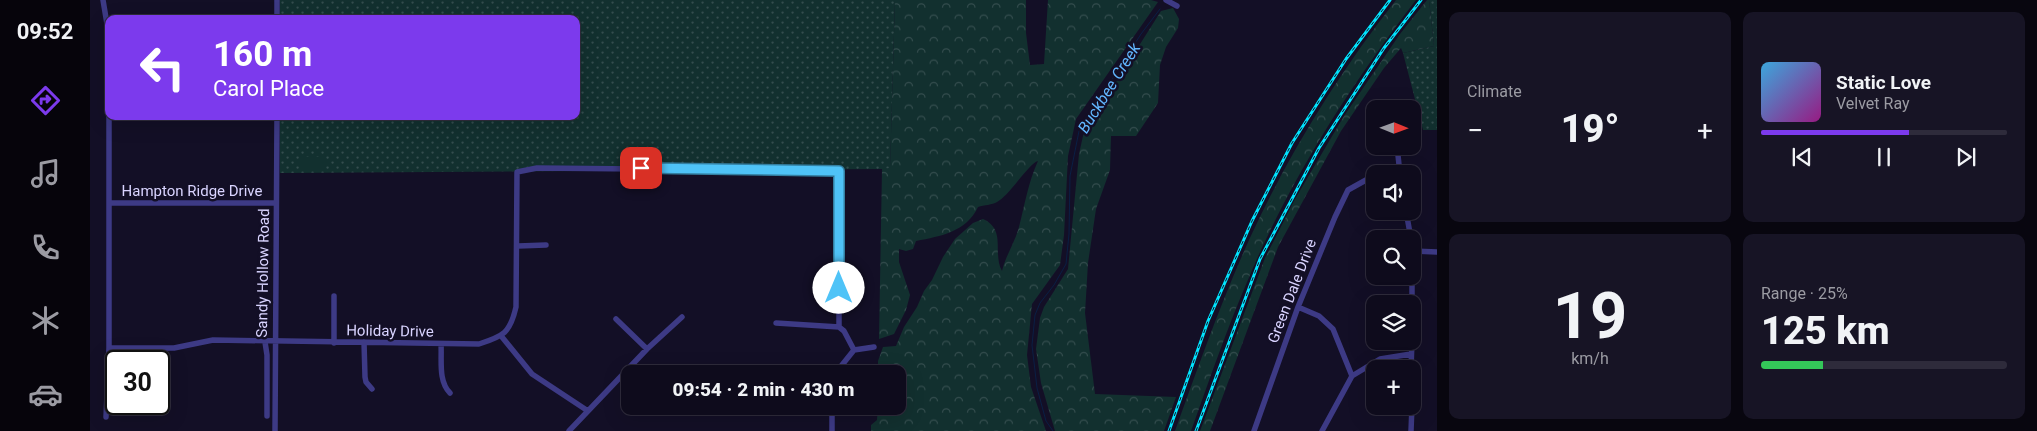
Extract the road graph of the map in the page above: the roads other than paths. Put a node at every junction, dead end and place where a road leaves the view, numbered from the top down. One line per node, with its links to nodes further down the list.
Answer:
1 (103, 0): 5 (street)
2 (278, 0): 6 (street)
3 (1166, 0): 4 (street)
4 (1177, 6)
5 (106, 15)
6 (277, 15)
7 (109, 120): 10 (street)
8 (277, 120): 11 (street, Sandy Hollow Road)
9 (1366, 180): 17 (street, Green Dale Drive)
10 (109, 203): 11 (street, Hampton Ridge Drive); 29 (street)
11 (276, 204): 24 (street, Sandy Hollow Road)
12 (546, 245): 13 (street)
13 (518, 246): 21 (street); 22 (street)
14 (1421, 251): 15 (street)
15 (1437, 252)
16 (334, 296): 26 (street)
17 (1298, 307): 36 (street); 47 (street, Green Dale Drive)
18 (682, 318): 30 (street)
19 (616, 319): 30 (street)
20 (776, 323): 21 (street)
21 (839, 327): 31 (street)
22 (502, 336): 27 (street, Holiday Drive); 39 (street)
23 (265, 342): 24 (street, Holiday Drive); 29 (street, Holiday Drive); 42 (street)
24 (274, 342): 26 (street, Holiday Drive); 44 (street, Sandy Hollow Road)
25 (364, 342): 26 (street, Holiday Drive); 27 (street, Holiday Drive); 37 (street)
26 (334, 343)
27 (441, 344): 38 (street)
28 (874, 347): 31 (street)
29 (109, 348): 43 (street)
30 (647, 350): 39 (street)
31 (854, 350): 35 (street)
32 (1411, 350): 33 (street)
33 (1411, 354): 34 (street); 36 (street)
34 (1411, 360)
35 (842, 365)
36 (1352, 376): 48 (street)
37 (372, 389)
38 (450, 393)
39 (588, 411): 45 (street)
40 (832, 415): 46 (street)
41 (1411, 415): 49 (street)
42 (267, 416)
43 (106, 417)
44 (275, 431)
45 (569, 431)
46 (832, 431)
47 (1254, 431)
48 (1322, 431)
49 (1410, 431)

